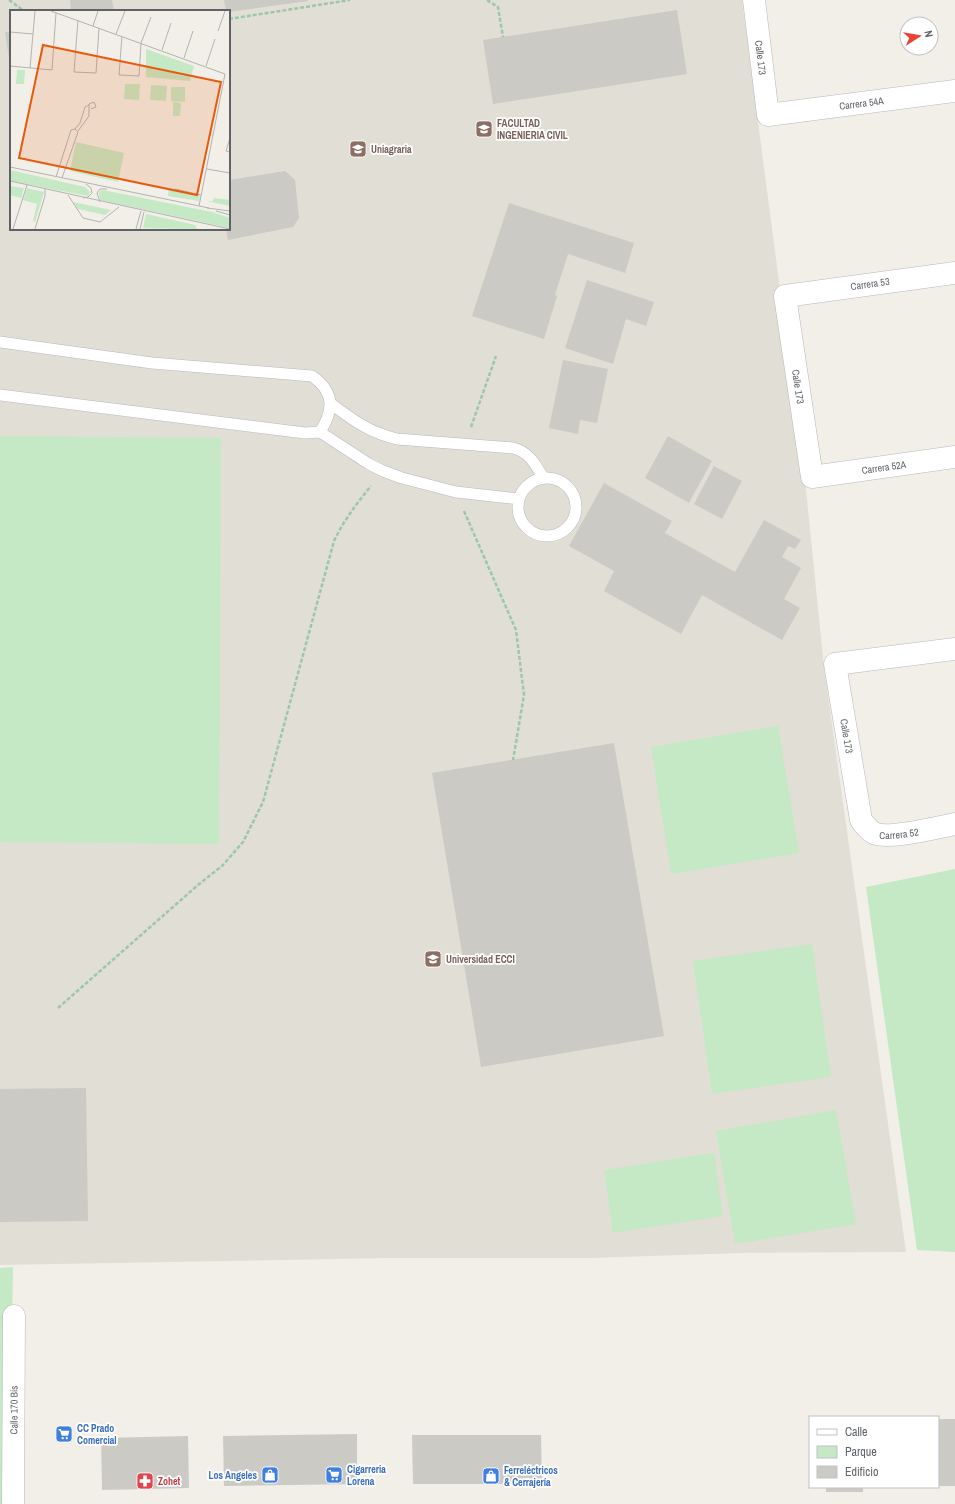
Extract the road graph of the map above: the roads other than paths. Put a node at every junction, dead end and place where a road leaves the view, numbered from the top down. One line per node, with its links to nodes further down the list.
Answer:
1 (754, 0): 3 (street, Calle 173)
2 (955, 91): 3 (street, Carrera 54A)
3 (768, 115)
4 (955, 273): 5 (street, Carrera 53)
5 (785, 296): 12 (street, Calle 173)
6 (0, 342): 8 (lane)
7 (0, 395): 9 (lane)
8 (330, 403): 9 (lane); 11 (lane)
9 (320, 432): 13 (lane)
10 (955, 457): 12 (street, Carrera 52A)
11 (543, 477): 13 (lane); 13 (lane)
12 (812, 477)
13 (519, 499)
14 (955, 649): 15 (street, Calle 173)
15 (859, 808): 16 (street, Carrera 52)
16 (955, 824)
17 (14, 1316): 18 (street, Calle 170 Bis)
18 (13, 1504)

